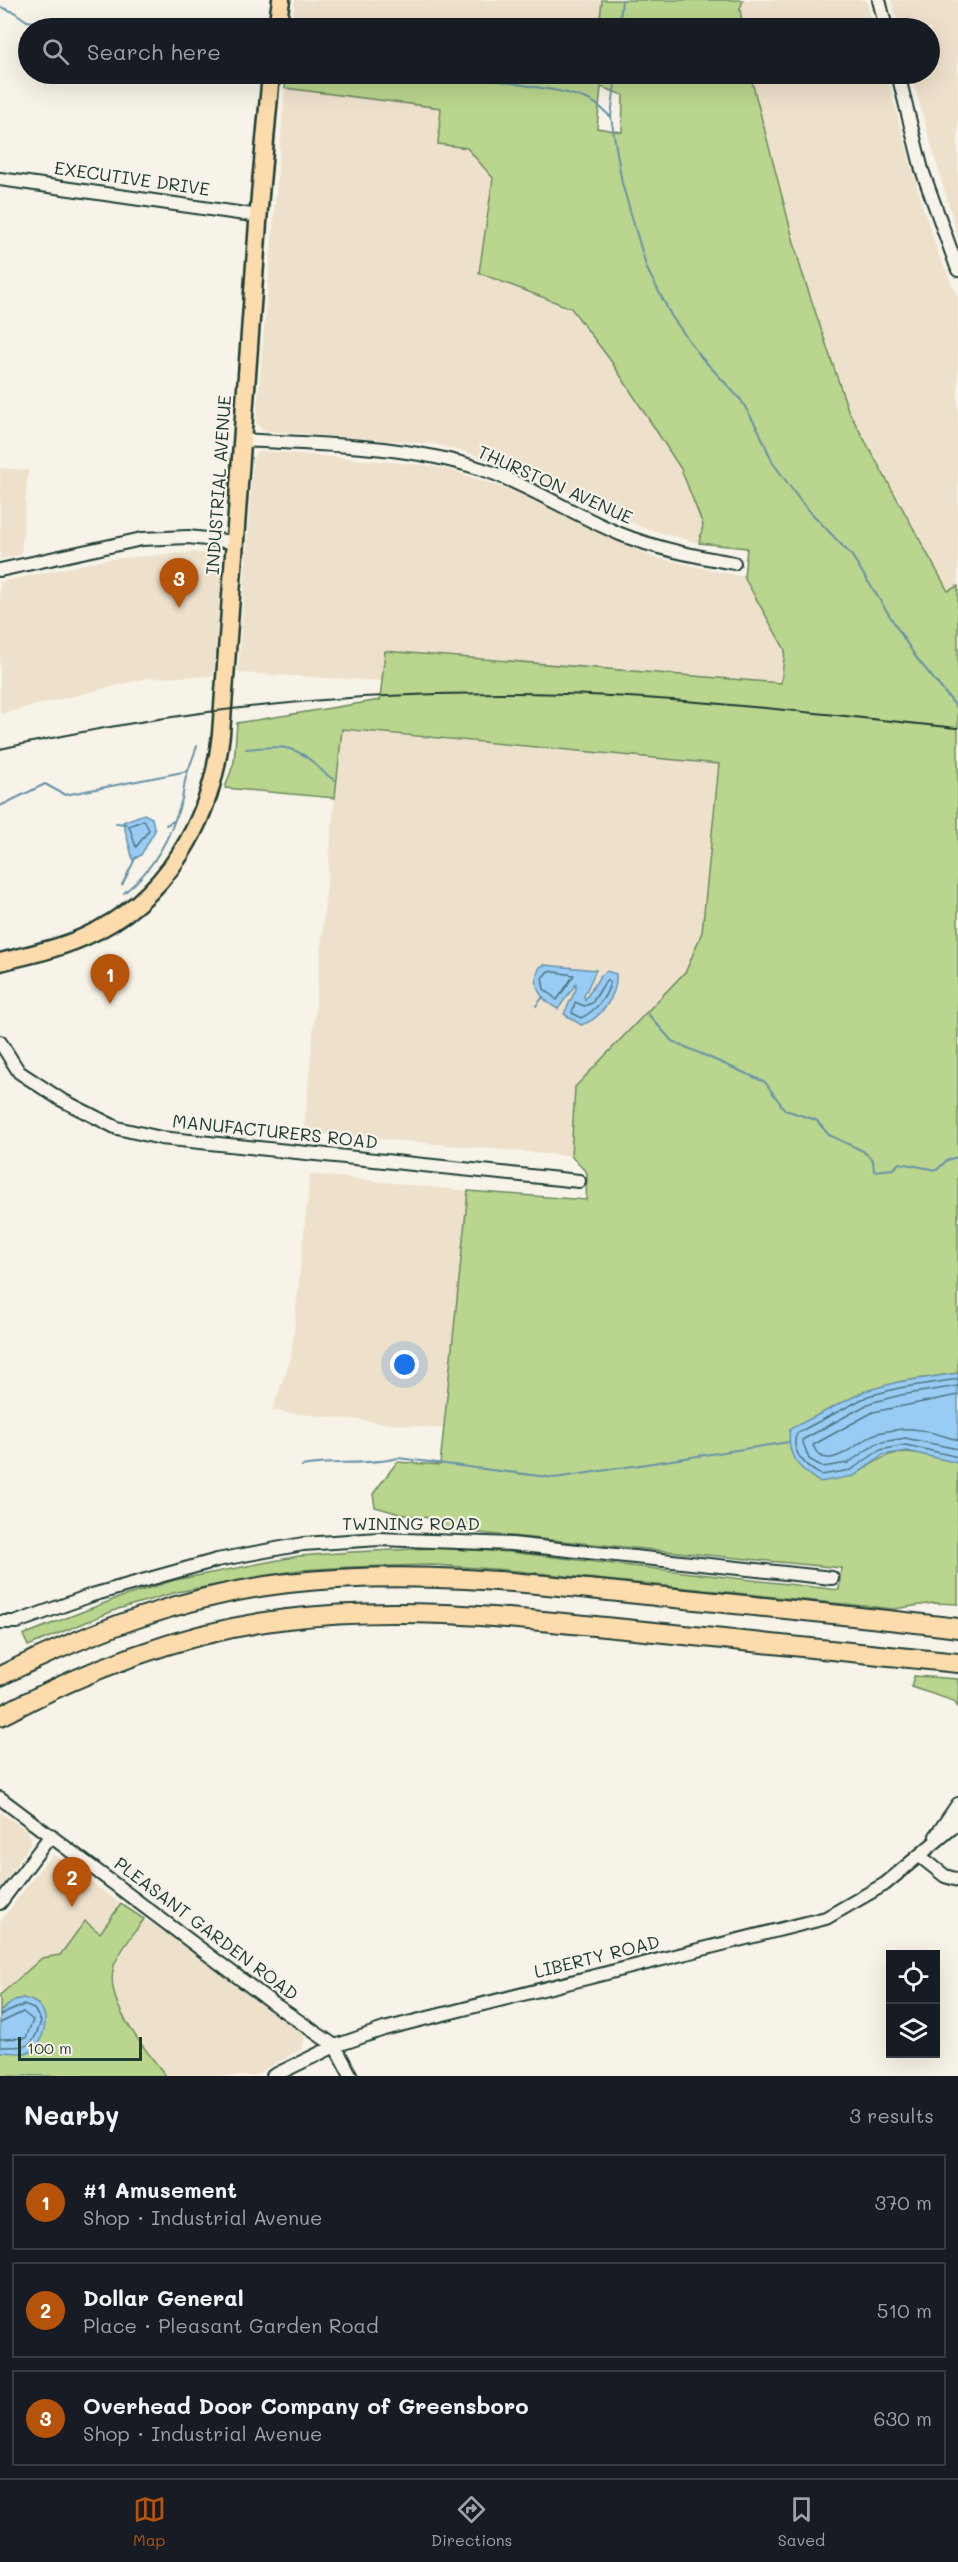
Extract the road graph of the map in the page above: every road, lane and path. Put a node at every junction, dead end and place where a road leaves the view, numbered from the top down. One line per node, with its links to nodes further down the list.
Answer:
1 (280, 0): 3 (main road)
2 (879, 0): 4 (street)
3 (278, 18)
4 (884, 18)
5 (270, 84): 8 (main road, INDUSTRIAL AVENUE)
6 (900, 84): 9 (street)
7 (0, 179): 8 (street, EXECUTIVE DRIVE)
8 (259, 216): 10 (main road, INDUSTRIAL AVENUE)
9 (958, 270)
10 (242, 440): 11 (main road, INDUSTRIAL AVENUE); 12 (street, THURSTON AVENUE)
11 (234, 542): 13 (street); 14 (main road, INDUSTRIAL AVENUE)
12 (734, 563)
13 (0, 570)
14 (0, 962)
15 (0, 1042): 16 (street, MANUFACTURERS ROAD)
16 (579, 1181)
17 (832, 1578): 18 (street, TWINING ROAD)
18 (0, 1623)
19 (958, 1628): 21 (highway)
20 (958, 1663): 22 (highway)
21 (0, 1676)
22 (0, 1716)
23 (0, 1798): 26 (street, PLEASANT GARDEN ROAD)
24 (958, 1804): 27 (street, LIBERTY ROAD)
25 (958, 1823): 27 (street, LIBERTY ROAD)
26 (51, 1835): 29 (street); 30 (street, PLEASANT GARDEN ROAD)
27 (921, 1857): 28 (street); 30 (street, LIBERTY ROAD)
28 (958, 1880)
29 (0, 1903)
30 (335, 2046): 31 (street, LIBERTY ROAD); 32 (street, PLEASANT GARDEN ROAD)
31 (273, 2076)
32 (351, 2076)

